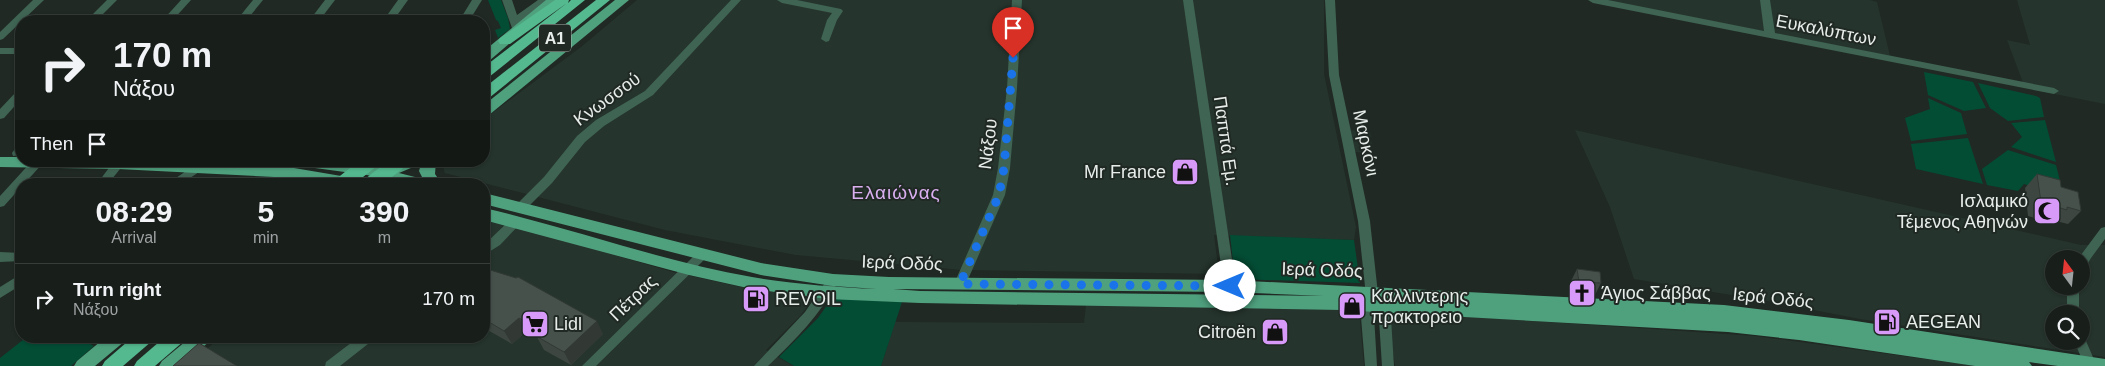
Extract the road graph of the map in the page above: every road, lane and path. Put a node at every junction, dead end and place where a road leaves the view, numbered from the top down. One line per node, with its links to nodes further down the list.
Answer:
1 (39, 0): 24 (street)
2 (112, 0): 25 (street)
3 (186, 0): 26 (street)
4 (258, 0): 27 (street)
5 (330, 0): 28 (street)
6 (403, 0): 29 (street)
7 (477, 0): 30 (street)
8 (507, 0): 32 (street)
9 (544, 0): 32 (street)
10 (554, 0): 32 (main road)
11 (563, 0): 36 (highway)
12 (580, 0): 40 (highway, Α1)
13 (604, 0): 41 (highway, Α1)
14 (622, 0): 44 (main road)
15 (736, 0): 72 (street, Κνωσσού)
16 (782, 0): 35 (street)
17 (1017, 0): 81 (street, Νάξου)
18 (1188, 0): 82 (street, Παππά Εμ.)
19 (1330, 0): 85 (street, Μαρκόνι)
20 (1593, 0): 23 (street, Ευκαλύπτων)
21 (1649, 0): 23 (street)
22 (1765, 0): 33 (street)
23 (1649, 12): 33 (street, Ευκαλύπτων)
24 (23, 15)
25 (97, 15)
26 (172, 15)
27 (246, 15)
28 (319, 15)
29 (392, 15)
30 (468, 15)
31 (15, 23): 34 (street)
32 (517, 25): 36 (main road)
33 (1770, 35): 42 (street, Ευκαλύπτων)
34 (0, 37)
35 (826, 39)
36 (505, 41): 39 (main road)
37 (0, 51): 38 (street)
38 (15, 51)
39 (490, 52)
40 (490, 69)
41 (490, 90)
42 (2054, 91)
43 (15, 100): 45 (street)
44 (490, 107)
45 (0, 116)
46 (0, 152): 47 (main road)
47 (15, 152)
48 (0, 162): 49 (main road)
49 (15, 162)
50 (32, 167): 60 (street)
51 (116, 167): 61 (street)
52 (198, 167): 58 (main road); 62 (street)
53 (345, 167): 64 (main road)
54 (356, 167): 59 (main road)
55 (388, 167): 59 (highway, bridge)
56 (394, 167): 59 (main road)
57 (414, 167): 67 (main road)
58 (299, 173): 63 (main road)
59 (376, 173): 65 (main road); 66 (main road)
60 (22, 178)
61 (107, 178)
62 (181, 178)
63 (321, 178)
64 (346, 178)
65 (360, 178)
66 (389, 178)
67 (401, 178)
68 (15, 186): 70 (street)
69 (490, 201): 72 (main road, Ιερά Οδός)
70 (0, 203)
71 (490, 214): 72 (main road, Ιερά Οδός)
72 (518, 214): 74 (street, Κνωσσού); 76 (main road, Ιερά Οδός); 79 (main road, Ιερά Οδός)
73 (2105, 231): 75 (street)
74 (490, 246)
75 (2090, 252)
76 (702, 255): 79 (street, Πέτρας); 83 (main road, Ιερά Οδός)
77 (0, 257): 78 (street)
78 (15, 257)
79 (689, 269): 83 (main road, Ιερά Οδός); 98 (street, Πέτρας)
80 (15, 283): 84 (street)
81 (960, 284): 82 (main road, Ιερά Οδός); 83 (main road, Ιερά Οδός)
82 (1230, 286): 85 (main road, Ιερά Οδός)
83 (830, 287): 85 (main road, Ιερά Οδός); 99 (street)
84 (0, 293)
85 (1372, 298): 92 (main road, Ιερά Οδός); 100 (street); 101 (street); 102 (main road, Ιερά Οδός)
86 (104, 343): 93 (main road)
87 (138, 343): 94 (highway)
88 (170, 343): 95 (highway)
89 (196, 343): 96 (main road)
90 (360, 343): 97 (street)
91 (2086, 350): 92 (street)
92 (2097, 365)
93 (83, 366)
94 (111, 366)
95 (143, 366)
96 (168, 366)
97 (331, 366)
98 (588, 366)
99 (760, 366)
100 (1371, 366)
101 (1388, 366)
102 (2023, 366)

